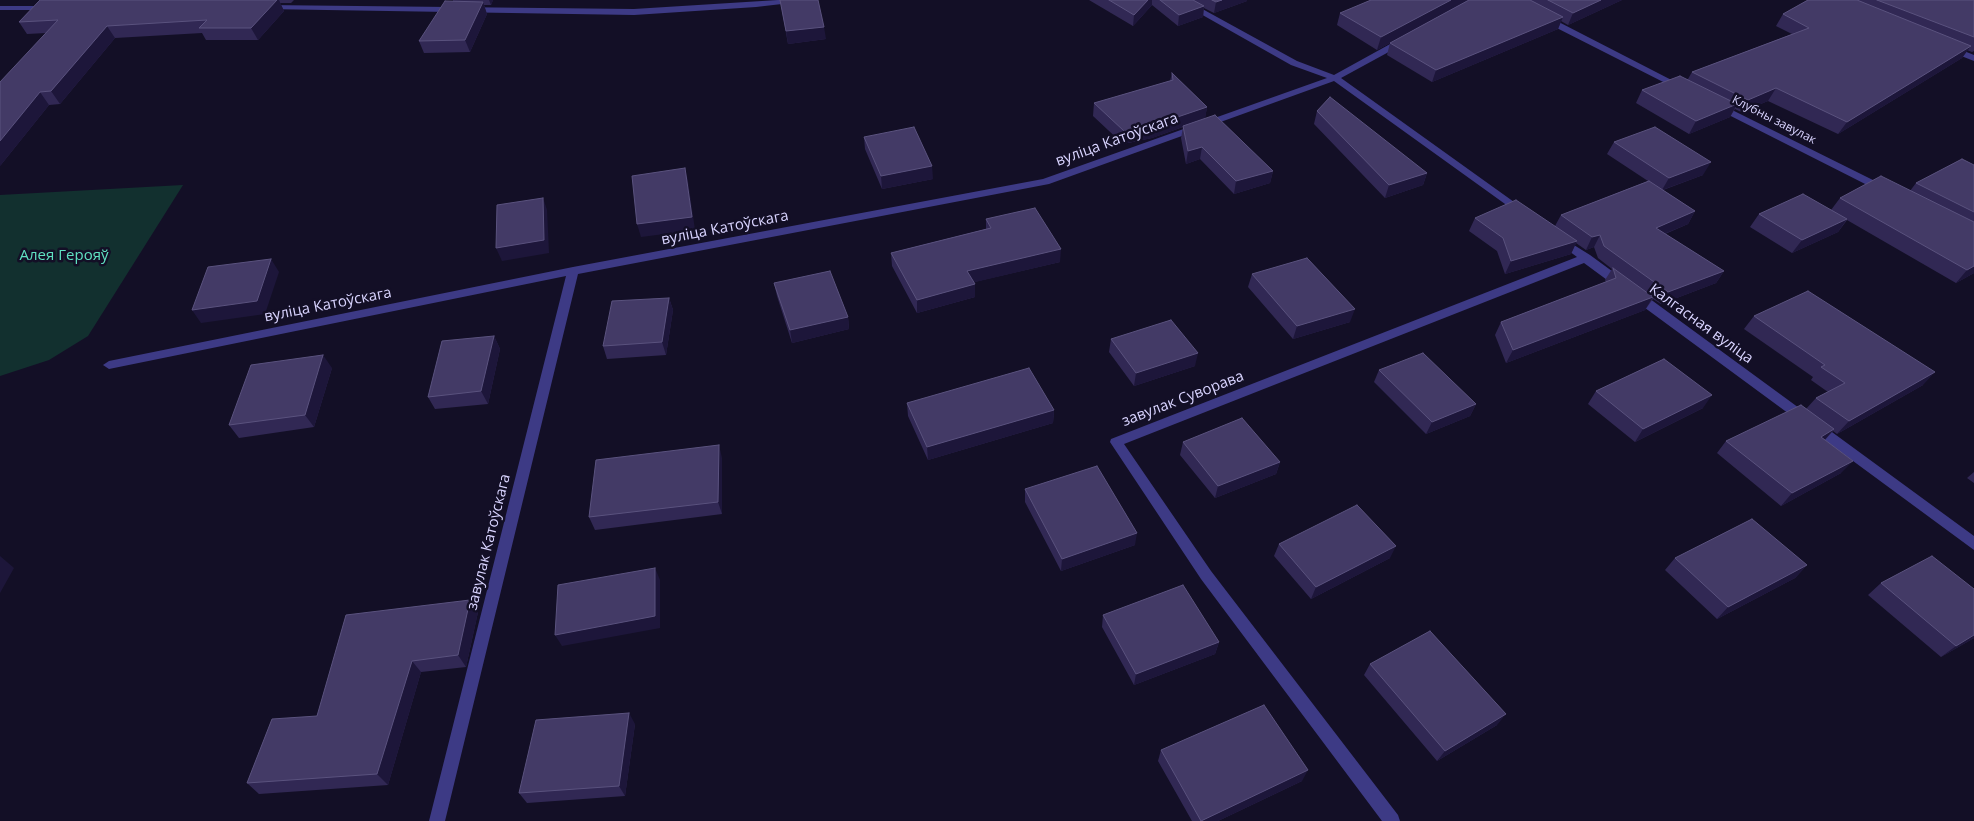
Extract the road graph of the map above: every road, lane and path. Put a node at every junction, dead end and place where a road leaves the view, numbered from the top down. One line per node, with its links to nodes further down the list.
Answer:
1 (798, 0): 3 (street)
2 (1180, 0): 10 (street)
3 (256, 7)
4 (0, 8): 5 (street)
5 (61, 8)
6 (1535, 13): 11 (street)
7 (1411, 36): 10 (street, вуліца Катоўскага)
8 (1937, 44): 9 (street)
9 (1974, 58)
10 (1335, 78): 14 (street); 17 (street, вуліца Катоўскага)
11 (1693, 94)
12 (1711, 102): 13 (street, Клубны завулак)
13 (1895, 196)
14 (1529, 217)
15 (1554, 235): 16 (street, Калгасная вуліца)
16 (1586, 258): 19 (street, Калгасная вуліца); 21 (street, завулак Суворава)
17 (573, 271): 18 (street, вуліца Катоўскага); 20 (street, завулак Катоўскага)
18 (109, 365)
19 (1974, 544)
20 (437, 821)
21 (1392, 821)

